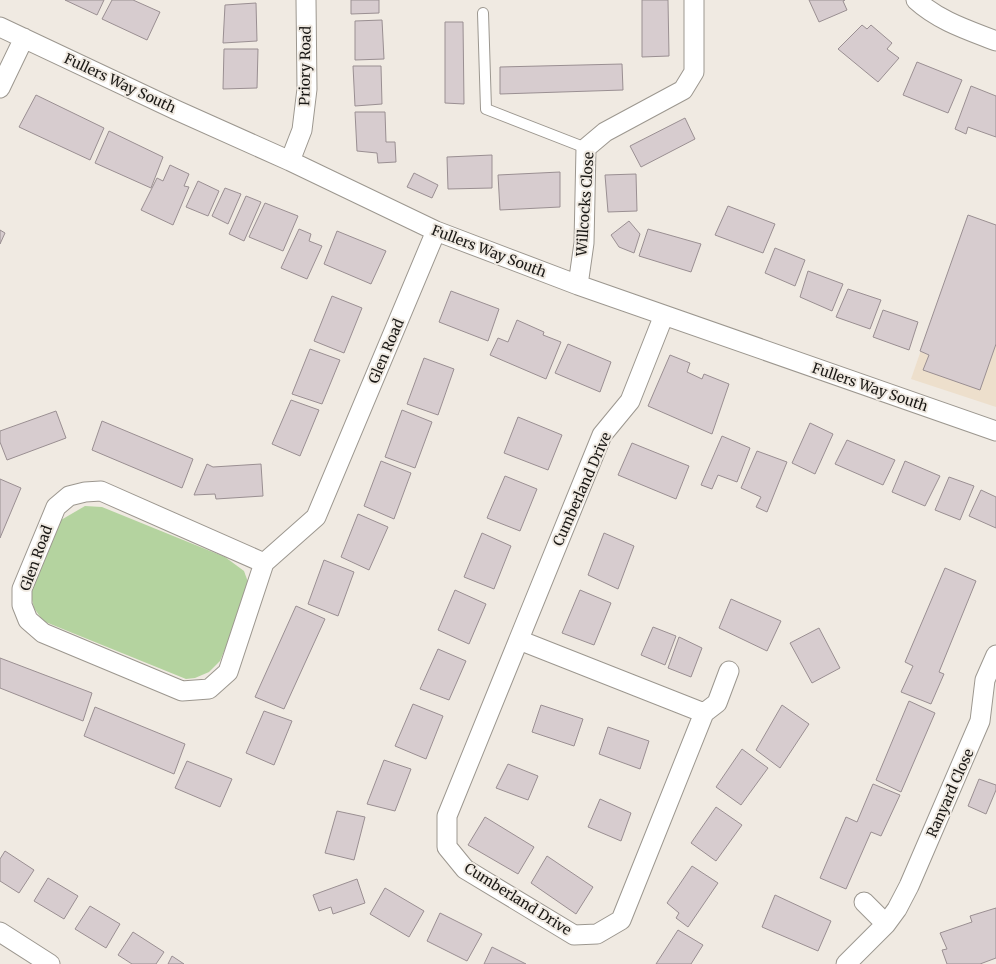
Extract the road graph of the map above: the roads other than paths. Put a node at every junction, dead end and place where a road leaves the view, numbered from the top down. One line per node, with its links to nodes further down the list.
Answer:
1 (306, 0): 10 (street, Priory Road)
2 (694, 0): 9 (street, Willcocks Close)
3 (916, 0): 7 (street)
4 (483, 12): 9 (lane)
5 (0, 27): 6 (street, Fullers Way South)
6 (24, 38): 8 (street); 10 (street, Fullers Way South)
7 (996, 41)
8 (0, 88)
9 (586, 148): 12 (street, Willcocks Close)
10 (290, 160): 11 (street, Fullers Way South)
11 (436, 231): 12 (street, Fullers Way South); 15 (street, Glen Road)
12 (578, 285): 13 (street, Fullers Way South)
13 (664, 315): 14 (street, Fullers Way South); 16 (street, Cumberland Drive)
14 (996, 431)
15 (264, 563): 15 (street, Glen Road)
16 (519, 640): 19 (street); 19 (street, Cumberland Drive)
17 (996, 655): 21 (street, Ranyard Close)
18 (729, 671): 19 (street, Cumberland Drive)
19 (704, 713)
20 (864, 902): 21 (street)
21 (886, 924): 24 (street, Ranyard Close)
22 (0, 932): 23 (street)
23 (50, 964)
24 (846, 964)

